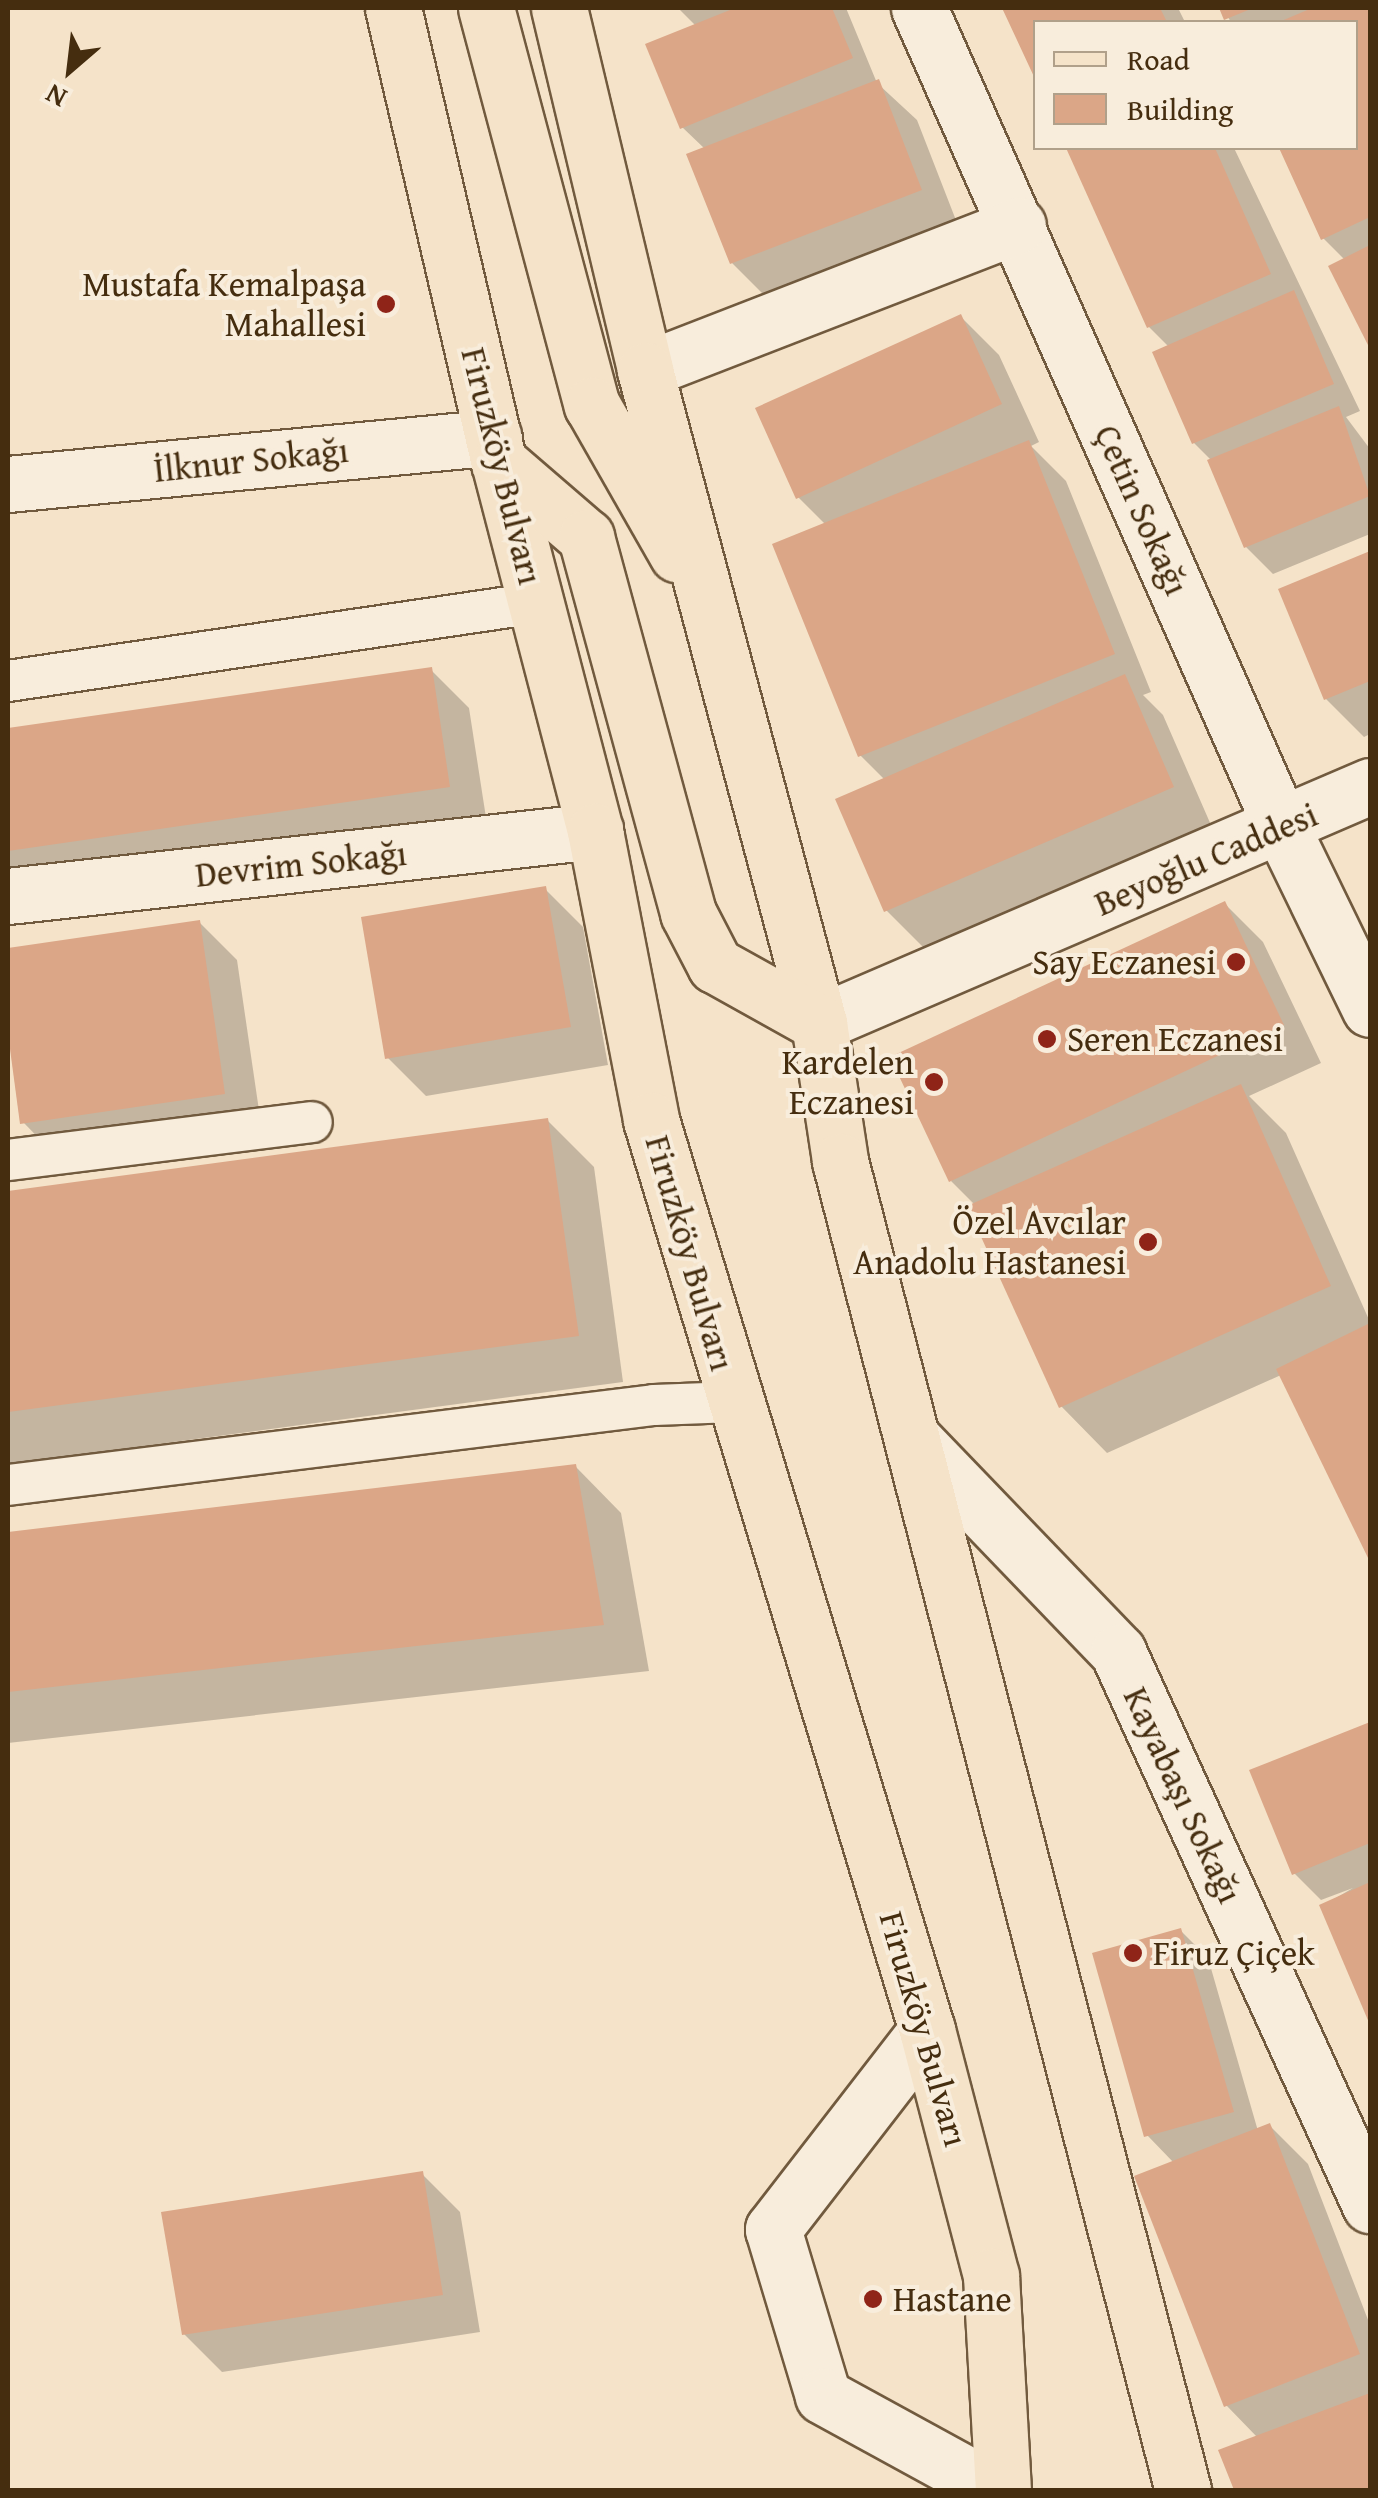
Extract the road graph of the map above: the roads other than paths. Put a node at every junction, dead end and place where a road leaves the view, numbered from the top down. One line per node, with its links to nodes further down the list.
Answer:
1 (393, 8): 7 (main road, Firuzköy Bulvarı)
2 (486, 8): 9 (main road)
3 (559, 8): 6 (main road)
4 (919, 8): 5 (street, Çetin Sokağı)
5 (1018, 225): 6 (street); 13 (street, Çetin Sokağı)
6 (645, 370): 9 (main road)
7 (496, 449): 8 (street, İlknur Sokağı); 10 (main road, Firuzköy Bulvarı); 17 (main road)
8 (8, 484)
9 (706, 598): 17 (main road)
10 (536, 603): 11 (lane); 14 (main road, Firuzköy Bulvarı)
11 (8, 681)
12 (1370, 786): 13 (street, Beyoğlu Caddesi)
13 (1282, 828): 16 (street, Çetin Sokağı); 17 (street, Beyoğlu Caddesi)
14 (596, 831): 15 (street, Devrim Sokağı); 20 (main road, Firuzköy Bulvarı)
15 (8, 896)
16 (1370, 1009)
17 (819, 1023): 21 (main road)
18 (312, 1122): 19 (lane)
19 (8, 1160)
20 (734, 1402): 22 (lane); 23 (main road, Firuzköy Bulvarı)
21 (915, 1441): 24 (street, Kayabaşı Sokağı); 27 (main road)
22 (8, 1485)
23 (927, 2030): 25 (street); 26 (main road, Firuzköy Bulvarı)
24 (1370, 2205)
25 (995, 2490)
26 (1002, 2490)
27 (1183, 2490)

